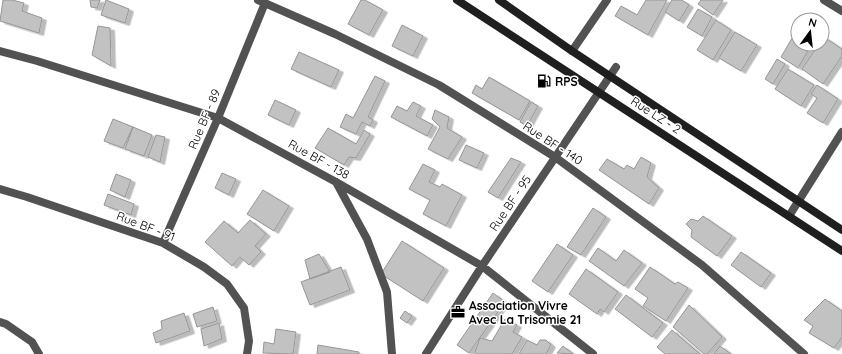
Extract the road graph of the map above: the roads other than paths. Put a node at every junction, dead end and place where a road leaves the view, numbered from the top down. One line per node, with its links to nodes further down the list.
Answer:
1 (457, 0): 11 (main road, Rue LZ - 2)
2 (499, 0): 8 (main road, Rue LZ - 2)
3 (607, 0): 8 (street)
4 (824, 0): 6 (street)
5 (261, 1): 12 (street, Rue BF - 89); 14 (street, Rue BF - 140)
6 (842, 12)
7 (0, 51): 12 (street, Rue BF - 138)
8 (572, 51): 10 (main road, Rue LZ - 2)
9 (616, 66): 10 (street, Rue BF - 95)
10 (610, 75): 11 (street, Rue BF - 95); 17 (main road, Rue LZ - 2)
11 (598, 92): 14 (street, Rue BF - 95); 18 (main road, Rue LZ - 2)
12 (218, 118): 15 (street, Rue BF - 138); 20 (street, Rue BF - 89)
13 (842, 132): 17 (street)
14 (555, 157): 22 (street, Rue BF - 95); 29 (street, Rue BF - 140)
15 (336, 182): 22 (street, Rue BF - 138); 26 (street)
16 (0, 190): 20 (street, Rue BF - 91)
17 (798, 201): 18 (street); 19 (main road, Rue LZ - 2)
18 (789, 216): 21 (main road, Rue LZ - 2)
19 (842, 230)
20 (163, 243): 25 (street, Rue BF - 91)
21 (842, 251)
22 (482, 266): 27 (street, Rue BF - 95); 28 (street, Rue BF - 138)
23 (0, 322): 24 (street)
24 (39, 354)
25 (247, 354)
26 (392, 354)
27 (426, 354)
28 (593, 354)
29 (804, 354)

